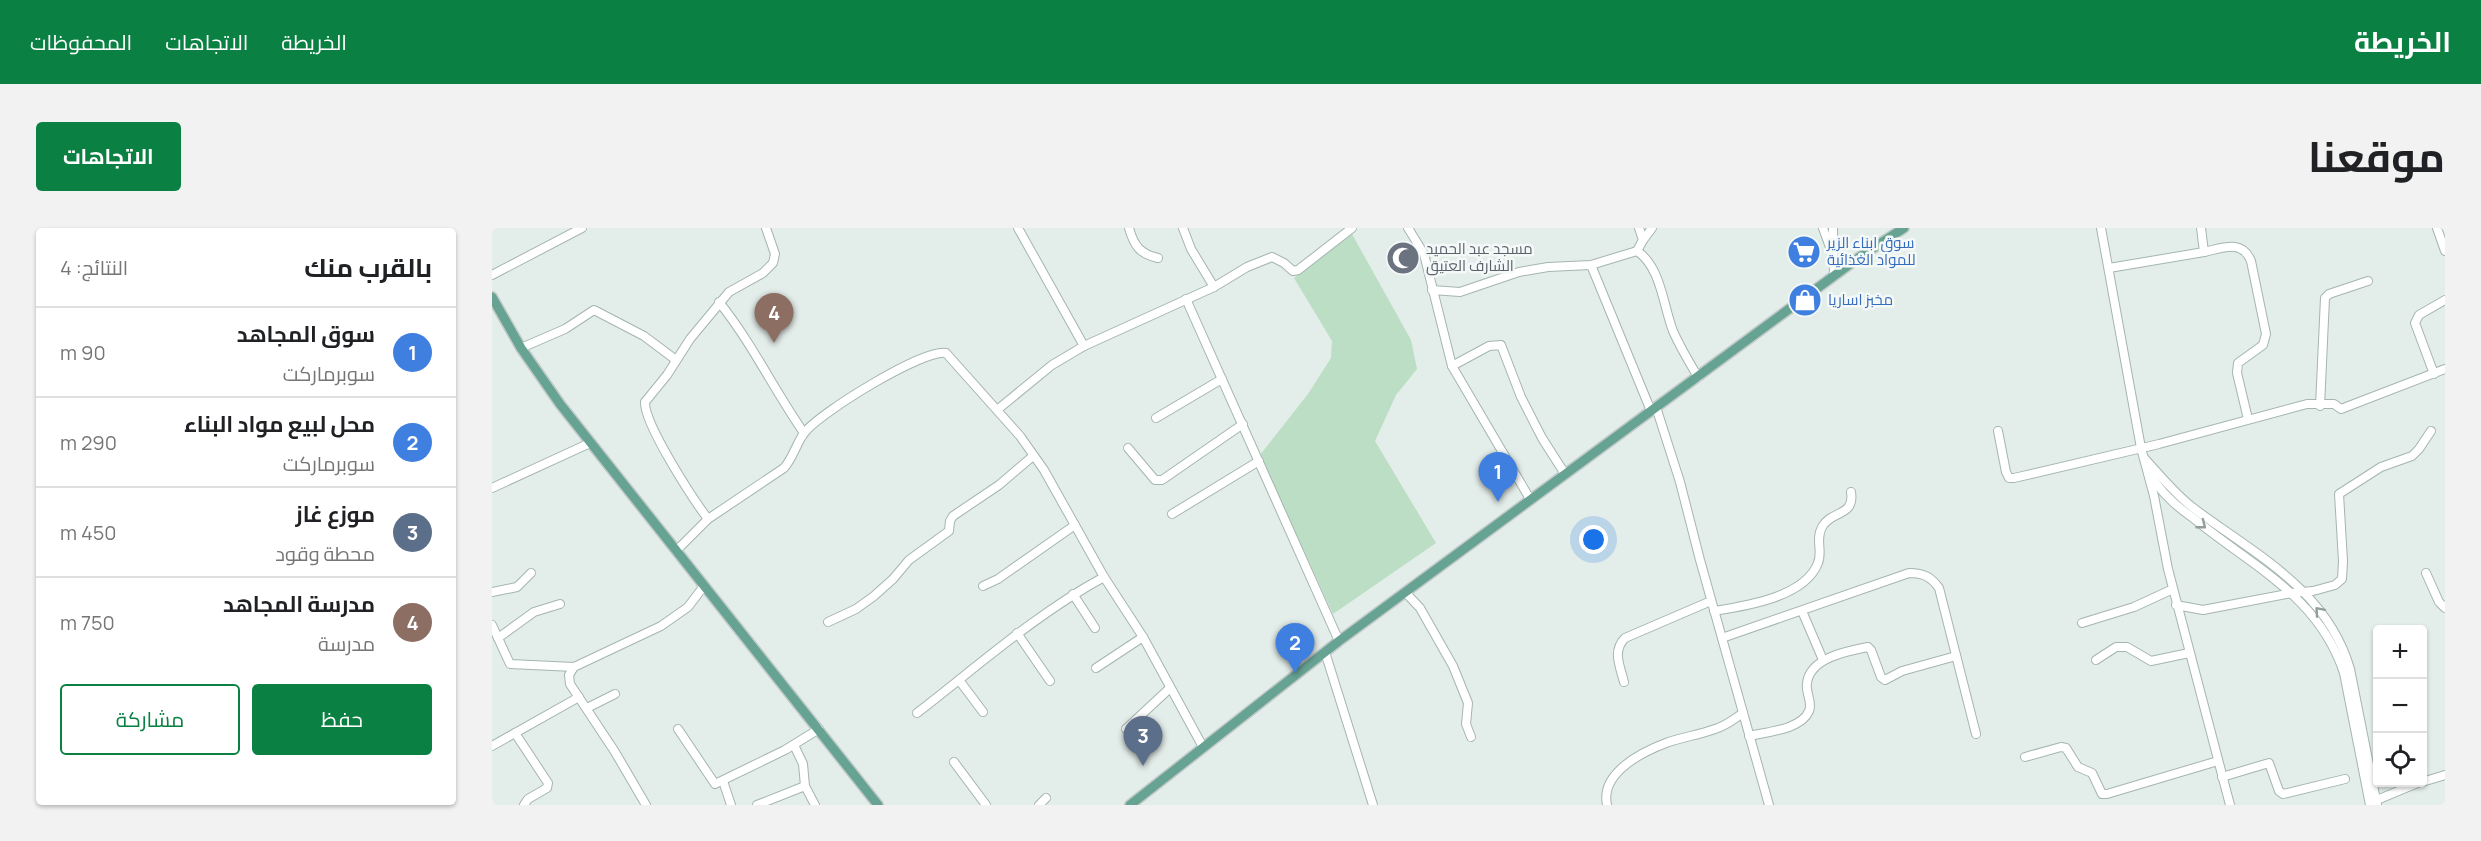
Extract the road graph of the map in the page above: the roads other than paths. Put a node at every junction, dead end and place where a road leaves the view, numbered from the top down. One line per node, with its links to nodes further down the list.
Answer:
1 (582, 228): 24 (street)
2 (766, 228): 32 (street)
3 (1018, 228): 33 (street)
4 (1129, 228): 21 (street)
5 (1183, 228): 27 (street)
6 (1352, 228): 27 (street)
7 (1408, 228): 28 (street)
8 (1639, 228): 16 (street)
9 (1652, 228): 16 (street)
10 (1823, 228): 20 (street)
11 (1833, 228): 20 (street)
12 (1904, 228): 25 (main road)
13 (2101, 228): 23 (street)
14 (2201, 228): 18 (street)
15 (2437, 228): 19 (street)
16 (1643, 240): 17 (street)
17 (1637, 251): 22 (street); 39 (street)
18 (2204, 252): 23 (street); 45 (street)
19 (2445, 252)
20 (1834, 257): 25 (street)
21 (1158, 258)
22 (1591, 265): 28 (street); 42 (street)
23 (2109, 268): 52 (street)
24 (492, 275)
25 (1834, 276): 39 (main road)
26 (2368, 281): 41 (street)
27 (1214, 286): 30 (street)
28 (1432, 290): 36 (street)
29 (492, 297): 34 (main road)
30 (1186, 299): 33 (street); 40 (street)
31 (2445, 300): 38 (street)
32 (719, 302): 35 (street); 49 (street)
33 (1084, 346): 43 (street)
34 (521, 348): 35 (street); 50 (main road)
35 (676, 360): 62 (street)
36 (1452, 366): 57 (street); 60 (street)
37 (2445, 369): 38 (street)
38 (2433, 374): 41 (street)
39 (1698, 377): 42 (main road)
40 (1222, 379): 44 (street); 46 (street)
41 (2320, 406): 45 (street)
42 (1653, 409): 57 (main road); 76 (street)
43 (997, 410): 49 (street); 53 (street)
44 (1156, 418)
45 (2248, 420): 52 (street)
46 (1243, 424): 51 (street); 55 (street)
47 (1998, 430): 52 (street)
48 (2431, 431): 73 (street)
49 (804, 433): 62 (street)
50 (590, 443): 58 (street); 64 (main road)
51 (1128, 448)
52 (2141, 448): 54 (street)
53 (1034, 456): 63 (street); 82 (street)
54 (2143, 458): 56 (street); 73 (street)
55 (1259, 461): 61 (street); 90 (street)
56 (2146, 470): 70 (street); 74 (street, one-way to 74)
57 (1565, 474): 60 (main road)
58 (492, 488)
59 (1851, 492): 81 (street)
60 (1530, 499): 72 (main road)
61 (1172, 514)
62 (708, 519): 64 (street)
63 (1075, 525): 67 (street); 69 (street)
64 (676, 551): 68 (main road)
65 (531, 573): 71 (street)
66 (2426, 573): 79 (street)
67 (1104, 577): 75 (street); 87 (street)
68 (704, 586): 96 (street); 109 (main road)
69 (983, 586)
70 (2173, 589): 78 (street); 83 (street)
71 (492, 592)
72 (1405, 592): 90 (main road); 114 (street)
73 (2303, 592): 74 (street); 129 (street, one-way to 73)
74 (2292, 593): 78 (street); 129 (street)
75 (1073, 594): 85 (street); 86 (street)
76 (1711, 601): 81 (street); 100 (street)
77 (560, 604): 88 (street)
78 (2176, 605): 92 (street)
79 (2445, 608)
80 (1802, 610): 89 (street); 93 (street); 94 (street)
81 (1714, 611): 89 (street)
82 (828, 622)
83 (2082, 623)
84 (492, 625): 88 (street)
85 (1095, 628)
86 (1017, 633): 98 (street); 99 (street)
87 (1143, 637): 97 (street); 101 (street)
88 (498, 638): 96 (street)
89 (1722, 638): 107 (street)
90 (1339, 641): 91 (main road)
91 (1325, 652): 117 (main road); 139 (street)
92 (2189, 653): 95 (street); 119 (street)
93 (1956, 656): 94 (street); 112 (street)
94 (1823, 660): 113 (street)
95 (2096, 660)
96 (574, 667): 103 (street)
97 (1096, 668)
98 (959, 680): 105 (street); 106 (street)
99 (1050, 681)
100 (1624, 681)
101 (1170, 688): 110 (street); 117 (street)
102 (615, 694): 104 (street)
103 (579, 697): 104 (street); 111 (street)
104 (586, 708): 131 (street)
105 (983, 712)
106 (917, 713)
107 (1743, 713): 113 (street); 140 (street)
108 (678, 729): 125 (street)
109 (819, 729): 115 (street); 135 (main road)
110 (1126, 729)
111 (515, 733): 116 (street); 130 (street)
112 (1976, 734)
113 (1749, 736): 141 (street)
114 (1471, 737)
115 (794, 745): 125 (street); 126 (street)
116 (492, 746)
117 (1203, 747): 138 (main road)
118 (2025, 756): 119 (street)
119 (2218, 761): 122 (street)
120 (954, 762): 136 (street)
121 (2445, 775): 124 (street)
122 (2222, 777): 123 (street); 142 (street)
123 (2344, 779)
124 (2427, 780)
125 (723, 781): 132 (street)
126 (805, 786): 133 (street); 134 (street)
127 (2405, 787): 129 (street)
128 (1046, 798): 137 (street)
129 (2373, 803)
130 (524, 805)
131 (646, 805)
132 (731, 805)
133 (757, 805)
134 (815, 805)
135 (878, 805)
136 (986, 805)
137 (1039, 805)
138 (1130, 805)
139 (1374, 805)
140 (1607, 805)
141 (1768, 805)
142 (2230, 805)

